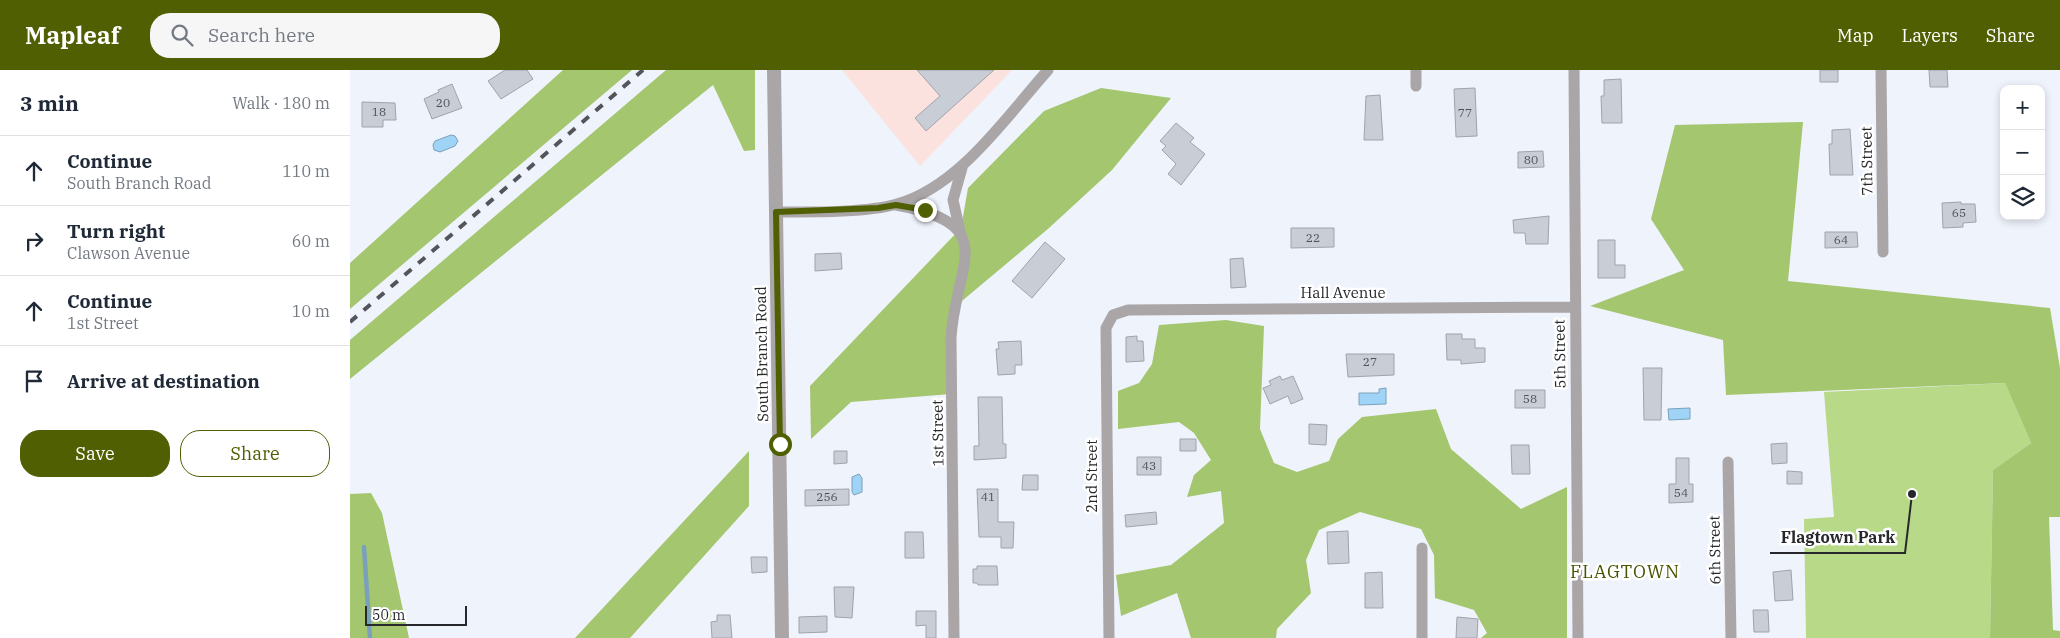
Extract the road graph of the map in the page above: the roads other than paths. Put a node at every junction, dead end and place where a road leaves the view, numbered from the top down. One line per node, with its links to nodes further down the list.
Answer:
1 (774, 70): 9 (street, South Branch Road)
2 (1048, 70): 7 (street)
3 (1416, 70): 6 (street)
4 (1574, 70): 12 (street, 5th Street)
5 (1881, 70): 11 (street, 7th Street)
6 (1416, 86)
7 (962, 167): 8 (street); 10 (street, 1st Street)
8 (896, 205): 9 (street); 10 (street)
9 (776, 212): 16 (street, South Branch Road)
10 (960, 231): 17 (street, 1st Street)
11 (1883, 252)
12 (1574, 307): 13 (street, Hall Avenue); 20 (street, 5th Street)
13 (1113, 316): 18 (street, 2nd Street)
14 (1728, 462): 21 (street, 6th Street)
15 (1422, 548): 19 (street)
16 (782, 638)
17 (954, 638)
18 (1108, 638)
19 (1422, 638)
20 (1578, 638)
21 (1731, 638)

